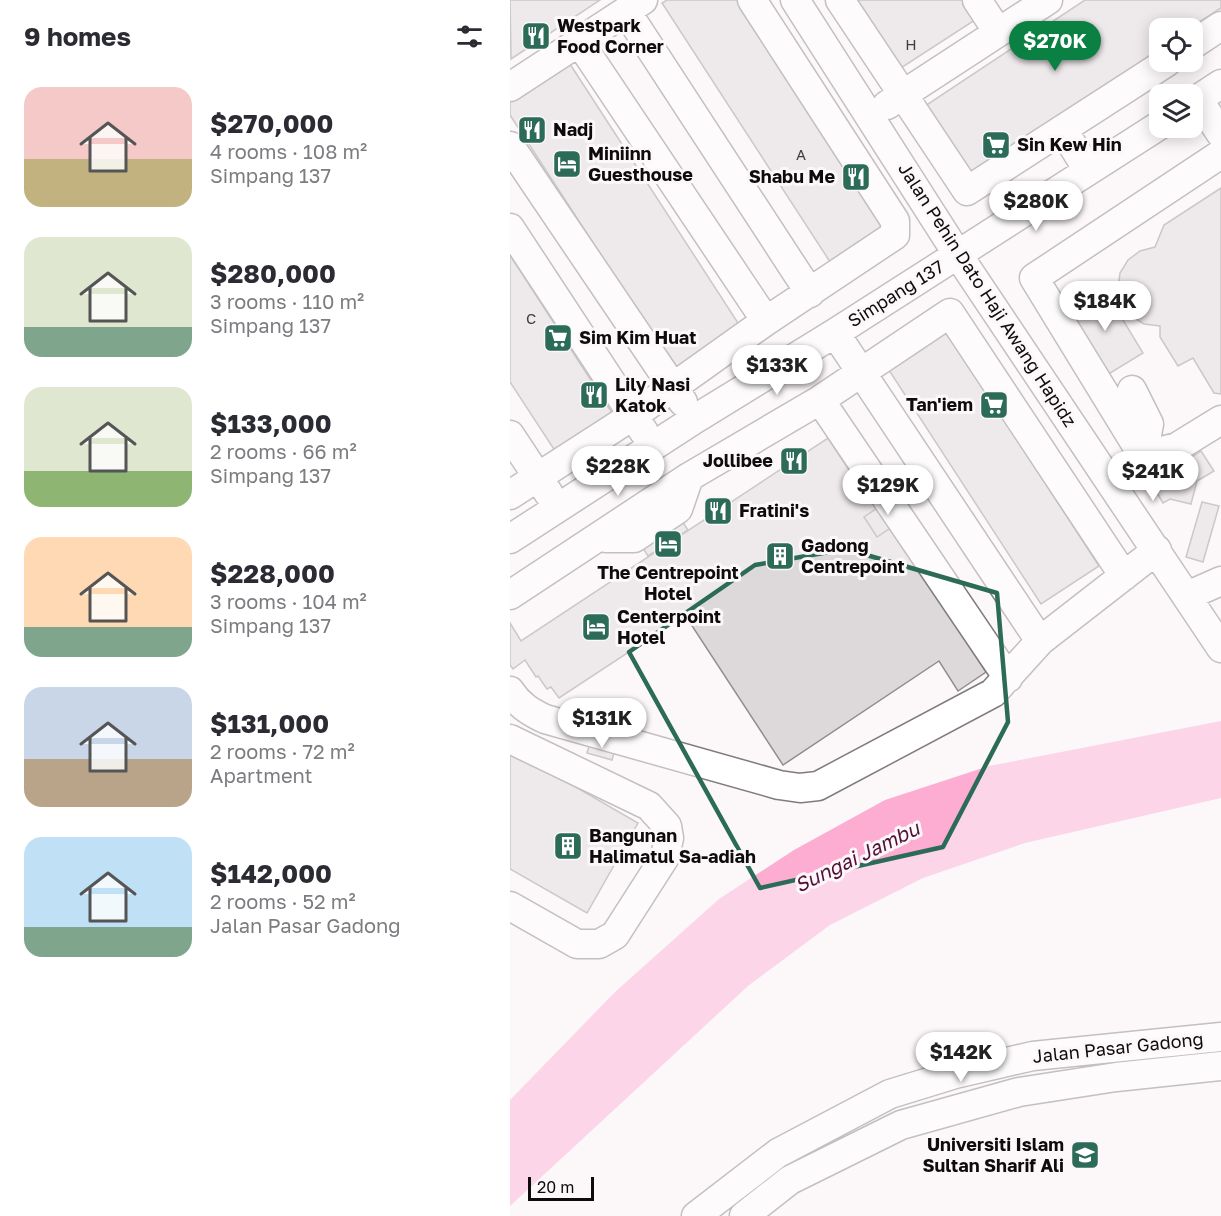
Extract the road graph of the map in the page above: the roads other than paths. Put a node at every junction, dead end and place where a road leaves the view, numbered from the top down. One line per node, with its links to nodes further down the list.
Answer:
1 (752, 0): 23 (street)
2 (795, 0): 15 (street, Jalan Pehin Dato Haji Awang Hapidz)
3 (840, 0): 13 (street)
4 (977, 0): 8 (street)
5 (1048, 0): 8 (street)
6 (634, 6): 10 (street); 26 (street)
7 (1221, 26): 9 (street)
8 (998, 32): 13 (street)
9 (1203, 38)
10 (578, 40): 12 (street); 27 (street)
11 (1152, 72): 16 (street)
12 (510, 87)
13 (901, 96): 15 (street); 16 (street)
14 (1204, 96): 18 (street)
15 (870, 116): 21 (street, Jalan Pehin Dato Haji Awang Hapidz)
16 (1063, 130): 22 (street)
17 (1149, 131): 22 (street, Simpang 137)
18 (1221, 134)
19 (510, 146): 30 (street)
20 (1221, 154): 38 (street)
21 (897, 158): 23 (street); 25 (street, Jalan Pehin Dato Haji Awang Hapidz)
22 (1088, 170): 25 (street, Simpang 137)
23 (867, 177): 26 (street)
24 (510, 228): 33 (street)
25 (958, 255): 28 (street, Simpang 137); 40 (street, Jalan Pehin Dato Haji Awang Hapidz)
26 (810, 293): 27 (street)
27 (766, 321): 30 (street)
28 (835, 333): 29 (street); 34 (street, Simpang 137)
29 (860, 372): 32 (street); 45 (street); 49 (street)
30 (673, 388): 33 (street); 34 (street)
31 (1132, 390): 38 (street)
32 (820, 400): 47 (street); 51 (street)
33 (634, 416): 37 (street); 39 (street)
34 (695, 419): 37 (street, Simpang 137)
35 (1221, 420): 38 (street)
36 (510, 435): 39 (street)
37 (653, 446): 42 (street, Simpang 137)
38 (1143, 456): 40 (street)
39 (539, 478): 41 (street); 42 (street)
40 (1109, 479): 44 (street, Jalan Pehin Dato Haji Awang Hapidz)
41 (510, 495)
42 (558, 508): 43 (street, Simpang 137)
43 (512, 535)
44 (1157, 550): 45 (street); 48 (street, Jalan Pehin Dato Haji Awang Hapidz)
45 (1124, 576): 49 (street)
46 (1221, 581): 48 (street)
47 (510, 595)
48 (1194, 607): 50 (street, Jalan Pehin Dato Haji Awang Hapidz)
49 (1040, 641): 51 (street)
50 (1221, 648)
51 (1008, 678): 52 (street)
52 (510, 691)
53 (510, 739): 54 (street)
54 (510, 906)
55 (1220, 1036): 57 (street, Jalan Pasar Gadong)
56 (1221, 1066): 58 (street, Jalan Pasar Gadong)
57 (696, 1216)
58 (744, 1216)

